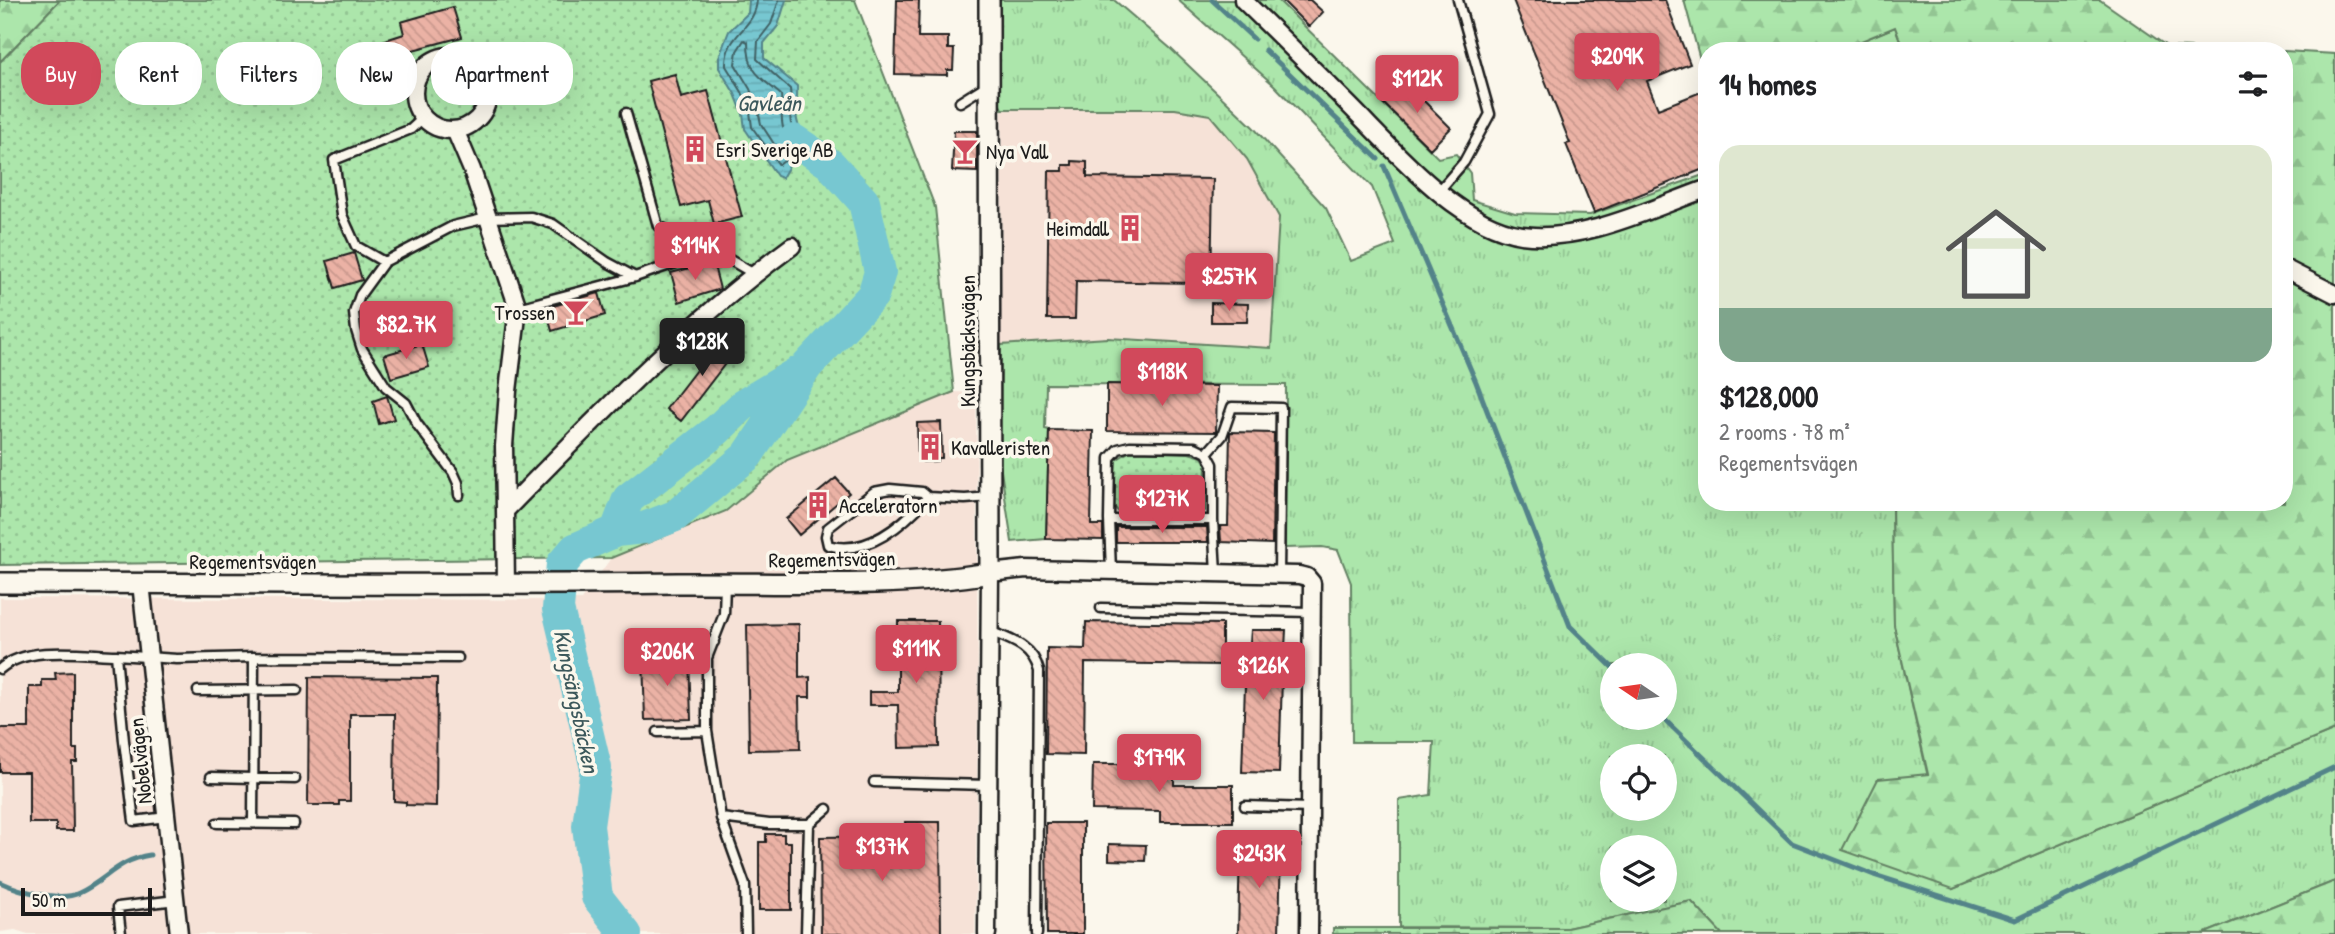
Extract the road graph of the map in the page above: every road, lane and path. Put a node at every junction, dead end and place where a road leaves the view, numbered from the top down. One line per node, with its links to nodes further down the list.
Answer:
1 (989, 0): 4 (street, Kungsbäcksvägen)
2 (1243, 0): 9 (street)
3 (1458, 0): 9 (lane)
4 (989, 83): 5 (lane); 22 (street, Kungsbäcksvägen)
5 (960, 102)
6 (626, 113): 13 (lane)
7 (423, 118): 8 (street); 8 (street); 14 (lane)
8 (455, 130): 11 (street)
9 (1438, 192): 10 (street)
10 (1698, 192)
11 (487, 218): 14 (lane); 17 (lane); 19 (street)
12 (792, 246): 16 (street)
13 (713, 250): 16 (lane); 17 (lane)
14 (384, 262): 21 (lane)
15 (2293, 273): 18 (street)
16 (754, 274): 24 (street)
17 (635, 277): 19 (lane)
18 (2335, 294)
19 (518, 308): 24 (street)
20 (1207, 453): 25 (lane); 26 (lane); 30 (lane)
21 (459, 495)
22 (990, 496): 23 (lane); 29 (street, Kungsbäcksvägen)
23 (928, 497): 23 (lane)
24 (505, 511): 34 (street)
25 (1109, 520): 26 (lane); 27 (lane)
26 (1213, 520): 28 (lane)
27 (1111, 571): 28 (street); 29 (street)
28 (1216, 572): 30 (street)
29 (990, 573): 33 (street, Regementsvägen); 37 (street, Kungsbäcksvägen)
30 (1279, 575): 36 (street)
31 (0, 583): 32 (street, Regementsvägen)
32 (142, 583): 34 (street, Regementsvägen); 41 (street, Nobelvägen)
33 (725, 583): 34 (street, Regementsvägen); 38 (lane)
34 (506, 584)
35 (1101, 608): 36 (lane)
36 (1312, 612): 56 (street)
37 (989, 631): 54 (street, Kungsbäcksvägen); 70 (lane)
38 (714, 642): 39 (lane); 48 (lane)
39 (650, 644)
40 (116, 655): 41 (lane); 44 (lane); 58 (lane)
41 (149, 656): 42 (lane); 58 (street, Nobelvägen)
42 (254, 657): 43 (lane); 45 (lane)
43 (458, 658)
44 (0, 669)
45 (254, 690): 46 (lane); 47 (lane); 51 (lane)
46 (297, 690)
47 (198, 691)
48 (707, 731): 49 (lane); 59 (lane)
49 (658, 732)
50 (211, 777): 51 (lane)
51 (253, 778): 52 (lane); 61 (lane)
52 (295, 779)
53 (874, 782): 54 (lane)
54 (988, 785): 69 (street, Kungsbäcksvägen)
55 (1245, 806): 56 (lane)
56 (1310, 808): 71 (street)
57 (827, 809): 63 (lane)
58 (167, 817): 64 (street, Nobelvägen)
59 (721, 818): 63 (lane); 67 (lane)
60 (218, 823): 61 (lane)
61 (253, 823): 62 (lane)
62 (293, 824)
63 (809, 824): 68 (lane)
64 (176, 900): 65 (lane); 66 (street, Nobelvägen)
65 (121, 934)
66 (179, 934)
67 (746, 934)
68 (806, 934)
69 (987, 934)
70 (1037, 934)
71 (1309, 934)

